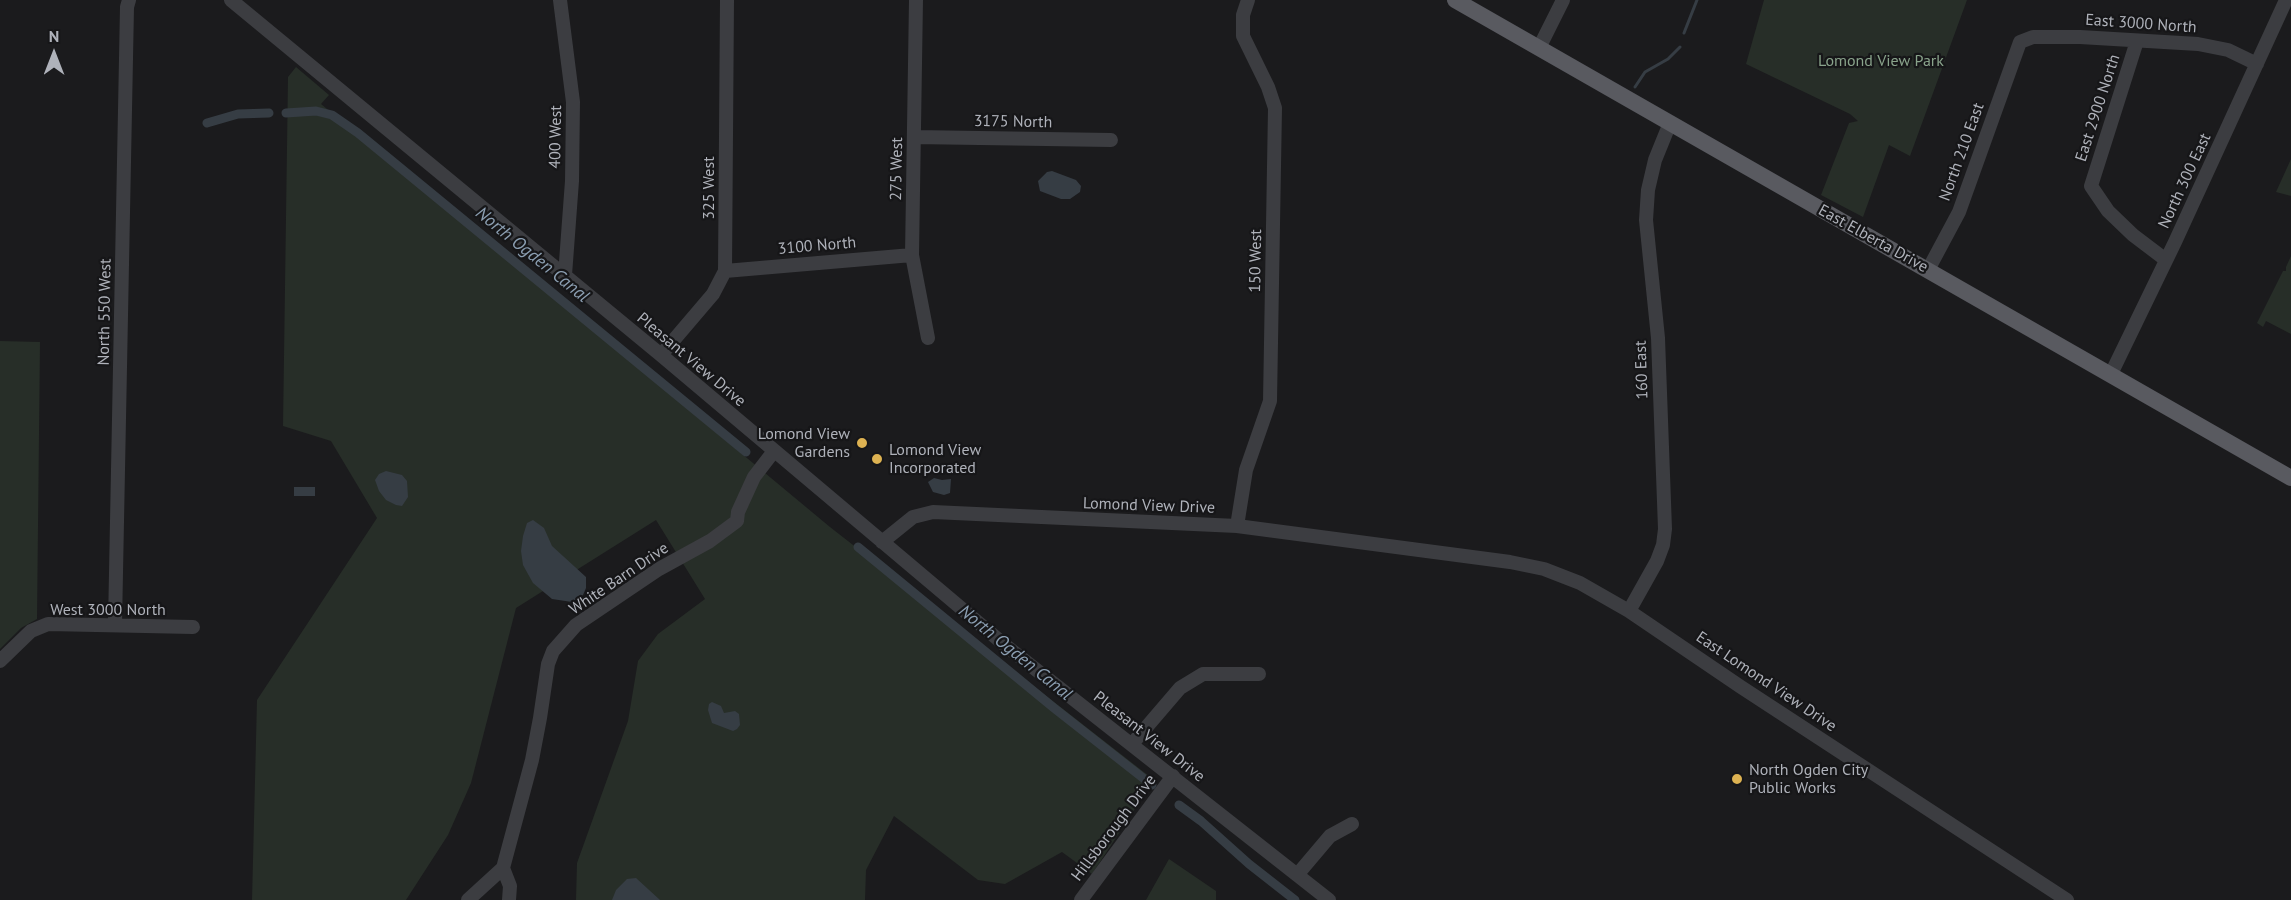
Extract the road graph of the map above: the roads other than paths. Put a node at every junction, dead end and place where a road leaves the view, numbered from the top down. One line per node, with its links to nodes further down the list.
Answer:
1 (129, 0): 31 (street, North 550 West)
2 (231, 0): 21 (street, Pleasant View Drive)
3 (560, 0): 21 (street, 400 West)
4 (727, 0): 20 (street, 325 West)
5 (916, 0): 15 (street, 275 West)
6 (1248, 0): 27 (street, 150 West)
7 (1455, 0): 12 (main road, East Elberta Drive)
8 (1563, 0): 12 (street)
9 (2286, 0): 13 (street, North 300 East)
10 (2137, 41): 11 (street, East 3000 North); 13 (street, East 3000 North); 18 (street, East 2900 North)
11 (2020, 42): 19 (street, North 210 East)
12 (1539, 48): 14 (main road, East Elberta Drive)
13 (2257, 64): 18 (street, North 300 East)
14 (1670, 123): 19 (main road, East Elberta Drive); 30 (street, 160 East)
15 (914, 137): 16 (street, 3175 North); 17 (street, 275 West)
16 (1111, 140)
17 (912, 255): 20 (street, 3100 North); 22 (street, 275 West)
18 (2166, 260): 24 (street, North 300 East)
19 (1928, 270): 24 (main road, East Elberta Drive)
20 (724, 271): 23 (street, 325 West)
21 (565, 275): 23 (street, Pleasant View Drive)
22 (928, 338)
23 (661, 355): 25 (street, Pleasant View Drive)
24 (2111, 374): 26 (main road, East Elberta Drive)
25 (774, 451): 28 (street, Pleasant View Drive); 38 (street, White Barn Drive)
26 (2291, 478)
27 (1236, 526): 28 (street, Lomond View Drive); 29 (street, Lomond View Drive)
28 (882, 542): 35 (street, Pleasant View Drive)
29 (1422, 551): 30 (street, East Lomond View Drive)
30 (1629, 611): 44 (street, East Lomond View Drive)
31 (115, 624): 32 (street, West 3000 North); 33 (street, West 3000 North)
32 (193, 627)
33 (0, 661)
34 (1259, 674): 35 (street)
35 (1132, 744): 36 (street, Pleasant View Drive)
36 (1173, 776): 39 (street, Pleasant View Drive); 42 (street, Hillsborough Drive)
37 (1352, 824): 39 (street)
38 (503, 868): 40 (street); 41 (street, White Barn Drive)
39 (1297, 875): 43 (street, Pleasant View Drive)
40 (468, 900)
41 (509, 900)
42 (1081, 900)
43 (1329, 900)
44 (2067, 900)

